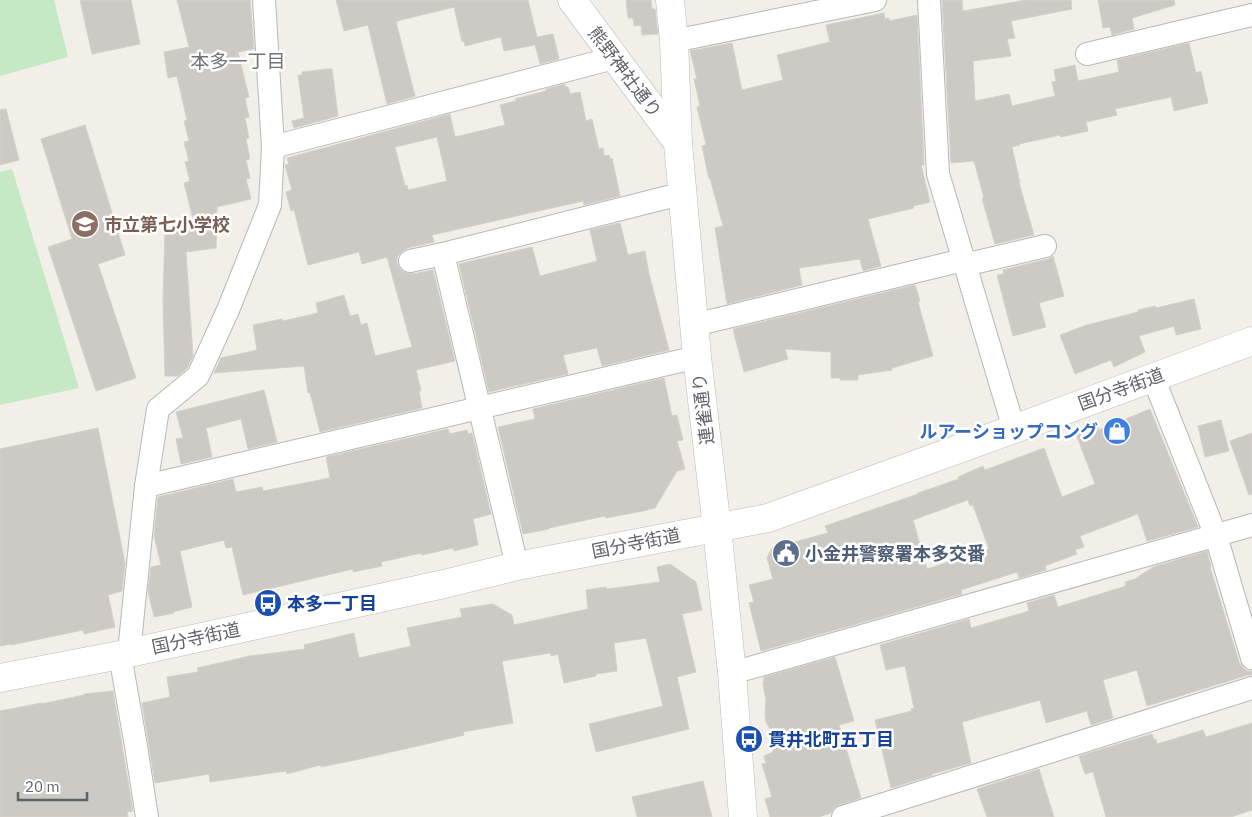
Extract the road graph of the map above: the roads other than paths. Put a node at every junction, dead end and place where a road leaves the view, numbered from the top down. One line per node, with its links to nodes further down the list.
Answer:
1 (265, 0): 11 (street)
2 (572, 0): 9 (main road, 熊野神社通り)
3 (670, 0): 7 (main road, 連雀通り)
4 (875, 0): 7 (street)
5 (929, 0): 15 (street)
6 (1252, 16): 8 (street)
7 (674, 41): 10 (main road, 連雀通り)
8 (1087, 54)
9 (614, 58): 10 (main road, 熊野神社通り); 11 (street)
10 (678, 143): 12 (main road, 連雀通り)
11 (273, 146): 23 (street)
12 (684, 192): 14 (street); 17 (main road, 連雀通り)
13 (1045, 246): 15 (street)
14 (443, 254): 16 (street); 21 (street)
15 (963, 260): 17 (street); 22 (street)
16 (410, 261)
17 (694, 325): 19 (main road, 連雀通り)
18 (1252, 340): 20 (main road, 国分寺街道)
19 (697, 357): 21 (street); 25 (main road, 連雀通り)
20 (1153, 377): 22 (main road, 国分寺街道); 26 (street)
21 (480, 408): 23 (street); 27 (street)
22 (1014, 429): 25 (main road, 国分寺街道)
23 (146, 486): 28 (street)
24 (1252, 525): 26 (street)
25 (717, 528): 27 (main road, 国分寺街道); 30 (main road, 連雀通り)
26 (1216, 536): 29 (street); 30 (street)
27 (517, 566): 28 (main road, 国分寺街道)
28 (125, 654): 31 (main road, 国分寺街道); 33 (street)
29 (1252, 658)
30 (732, 674): 34 (main road, 連雀通り)
31 (0, 678)
32 (1252, 688): 35 (street)
33 (146, 817)
34 (743, 817)
35 (842, 817)

